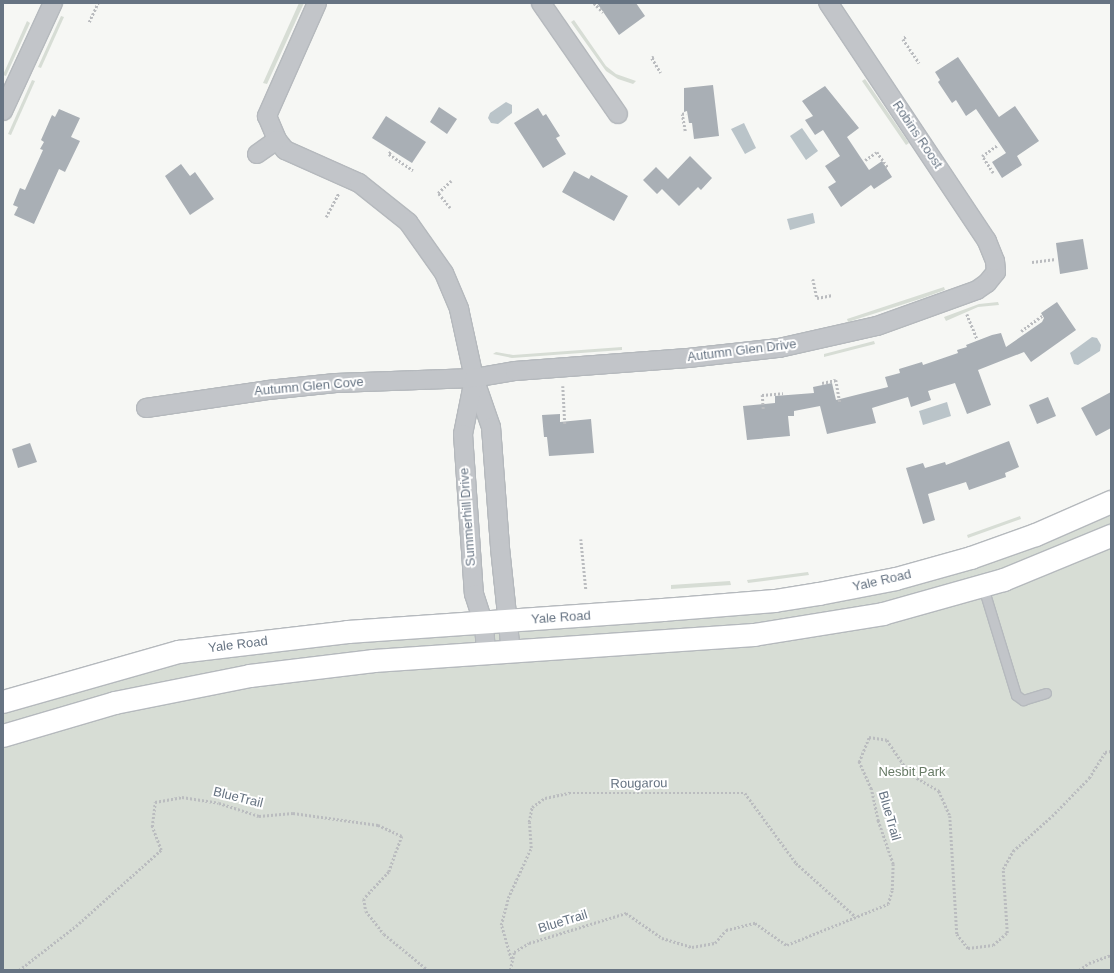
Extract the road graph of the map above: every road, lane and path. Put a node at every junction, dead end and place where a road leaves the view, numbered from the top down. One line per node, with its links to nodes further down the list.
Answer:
1 (53, 3): 13 (street)
2 (98, 3): 8 (path)
3 (317, 3): 17 (street, Summerhill Drive)
4 (541, 3): 15 (street)
5 (594, 3): 7 (path)
6 (828, 3): 31 (street, Robins Roost)
7 (603, 12)
8 (89, 22)
9 (906, 38): 11 (path)
10 (654, 56): 12 (path)
11 (919, 63)
12 (661, 73)
13 (3, 111)
14 (686, 113): 16 (path)
15 (618, 114)
16 (685, 131)
17 (277, 140): 20 (street); 38 (street, Summerhill Drive)
18 (998, 145): 24 (path)
19 (391, 152): 23 (path)
20 (256, 154)
21 (864, 160): 22 (path)
22 (888, 168)
23 (413, 170)
24 (993, 173)
25 (450, 181): 27 (path)
26 (339, 193): 28 (path)
27 (450, 208)
28 (326, 217)
29 (1056, 259): 30 (path)
30 (1032, 262)
31 (996, 272): 38 (street, Autumn Glen Drive)
32 (813, 279): 33 (path)
33 (833, 295)
34 (967, 314): 37 (path)
35 (1042, 316): 36 (path)
36 (1021, 331)
37 (977, 339)
38 (474, 378): 43 (street, Autumn Glen Cove); 51 (street, Summerhill Drive); 52 (street, Summerhill Drive)
39 (822, 383): 42 (path)
40 (563, 386): 45 (path)
41 (783, 393): 44 (path)
42 (840, 403)
43 (146, 408)
44 (763, 409)
45 (566, 425)
46 (1111, 502): 51 (main road, Yale Road)
47 (1111, 536): 49 (main road)
48 (581, 538): 50 (path)
49 (983, 587): 53 (main road); 55 (lane)
50 (586, 589)
51 (509, 622): 52 (main road, Yale Road); 53 (street, Summerhill Drive)
52 (484, 624): 54 (street, Summerhill Drive); 56 (main road, Yale Road)
53 (511, 653): 54 (main road)
54 (486, 655): 57 (main road)
55 (1046, 693)
56 (3, 702)
57 (3, 736)
58 (1111, 751): 59 (path, BlueTrail)
59 (856, 918): 61 (path, BlueTrail); 61 (path, Rougarou)
60 (1111, 955): 65 (path)
61 (511, 961): 64 (path)
62 (18, 970): 63 (path, BlueTrail)
63 (428, 970)
64 (510, 970)
65 (1079, 970)

